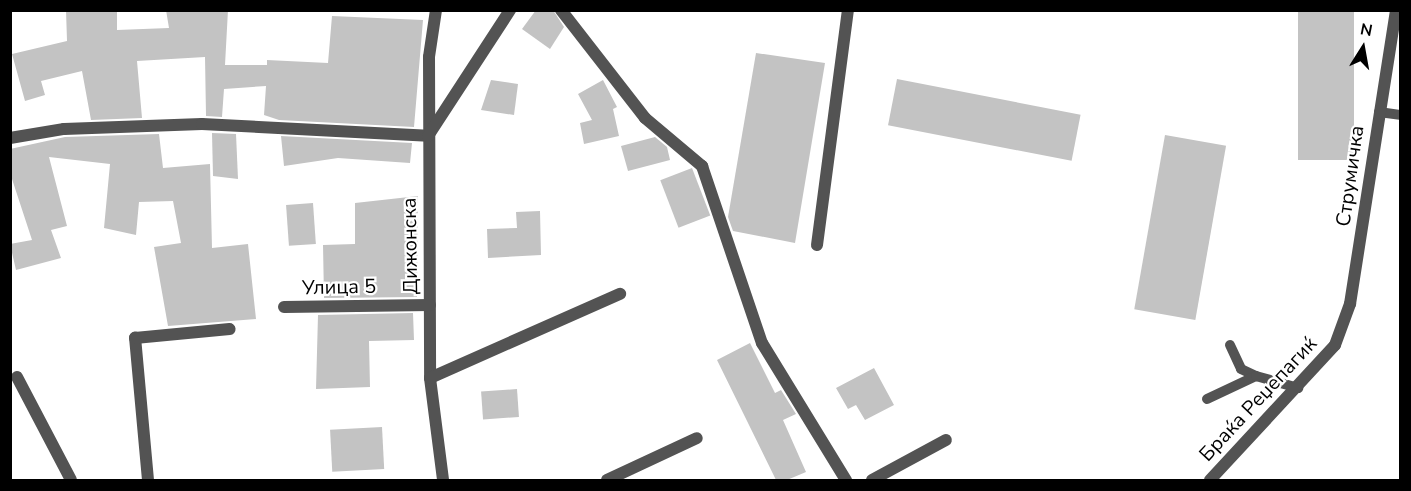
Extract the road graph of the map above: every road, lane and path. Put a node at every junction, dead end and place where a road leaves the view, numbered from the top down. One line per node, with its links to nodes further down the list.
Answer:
1 (436, 10): 8 (street, Дижонска)
2 (510, 10): 8 (street)
3 (561, 10): 28 (street)
4 (849, 10): 10 (street)
5 (1396, 10): 6 (street, Струмичка)
6 (1379, 111): 7 (lane); 16 (street, Струмичка)
7 (1401, 115)
8 (428, 136): 9 (street); 12 (street, Дижонска)
9 (10, 138)
10 (817, 245)
11 (620, 294): 19 (street)
12 (430, 305): 13 (street, Улица 5); 19 (street, Дижонска)
13 (284, 307)
14 (230, 329): 25 (street)
15 (1230, 345): 17 (lane)
16 (1335, 345): 20 (street, Браќа Реџепагиќ)
17 (1256, 376): 20 (lane); 21 (lane)
18 (17, 377): 24 (street)
19 (430, 378): 26 (street, Дижонска)
20 (1298, 387): 30 (street, Браќа Реџепагиќ)
21 (1206, 399)
22 (697, 438): 27 (street)
23 (946, 440): 29 (street)
24 (71, 480)
25 (148, 480)
26 (443, 480)
27 (607, 480)
28 (846, 480)
29 (872, 480)
30 (1210, 480)

